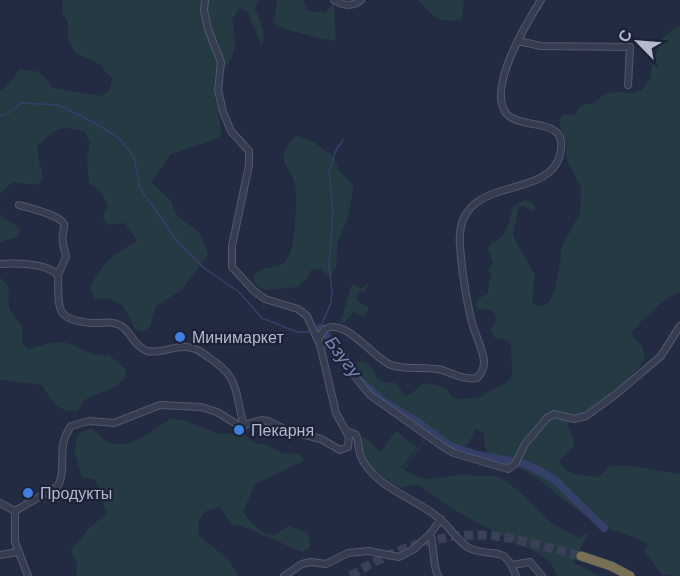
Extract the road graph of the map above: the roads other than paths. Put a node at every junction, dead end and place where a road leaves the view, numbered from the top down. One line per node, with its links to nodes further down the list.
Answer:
1 (205, 0): 11 (street)
2 (334, 0): 3 (street)
3 (361, 0)
4 (541, 0): 5 (street)
5 (518, 41): 6 (street); 11 (street)
6 (628, 85)
7 (19, 205): 9 (street)
8 (0, 264): 9 (street)
9 (58, 275): 12 (street)
10 (680, 326): 11 (street)
11 (320, 336): 13 (street)
12 (244, 426): 13 (street); 15 (street)
13 (347, 431): 16 (street)
14 (0, 503): 15 (street)
15 (15, 512): 18 (street)
16 (441, 519): 17 (street); 21 (street)
17 (430, 534): 23 (street); 24 (street)
18 (17, 552): 19 (street); 22 (street)
19 (0, 555)
20 (581, 556): 27 (highway)
21 (512, 565): 25 (street); 26 (street)
22 (28, 576)
23 (284, 576)
24 (438, 576)
25 (516, 576)
26 (542, 576)
27 (630, 576)

